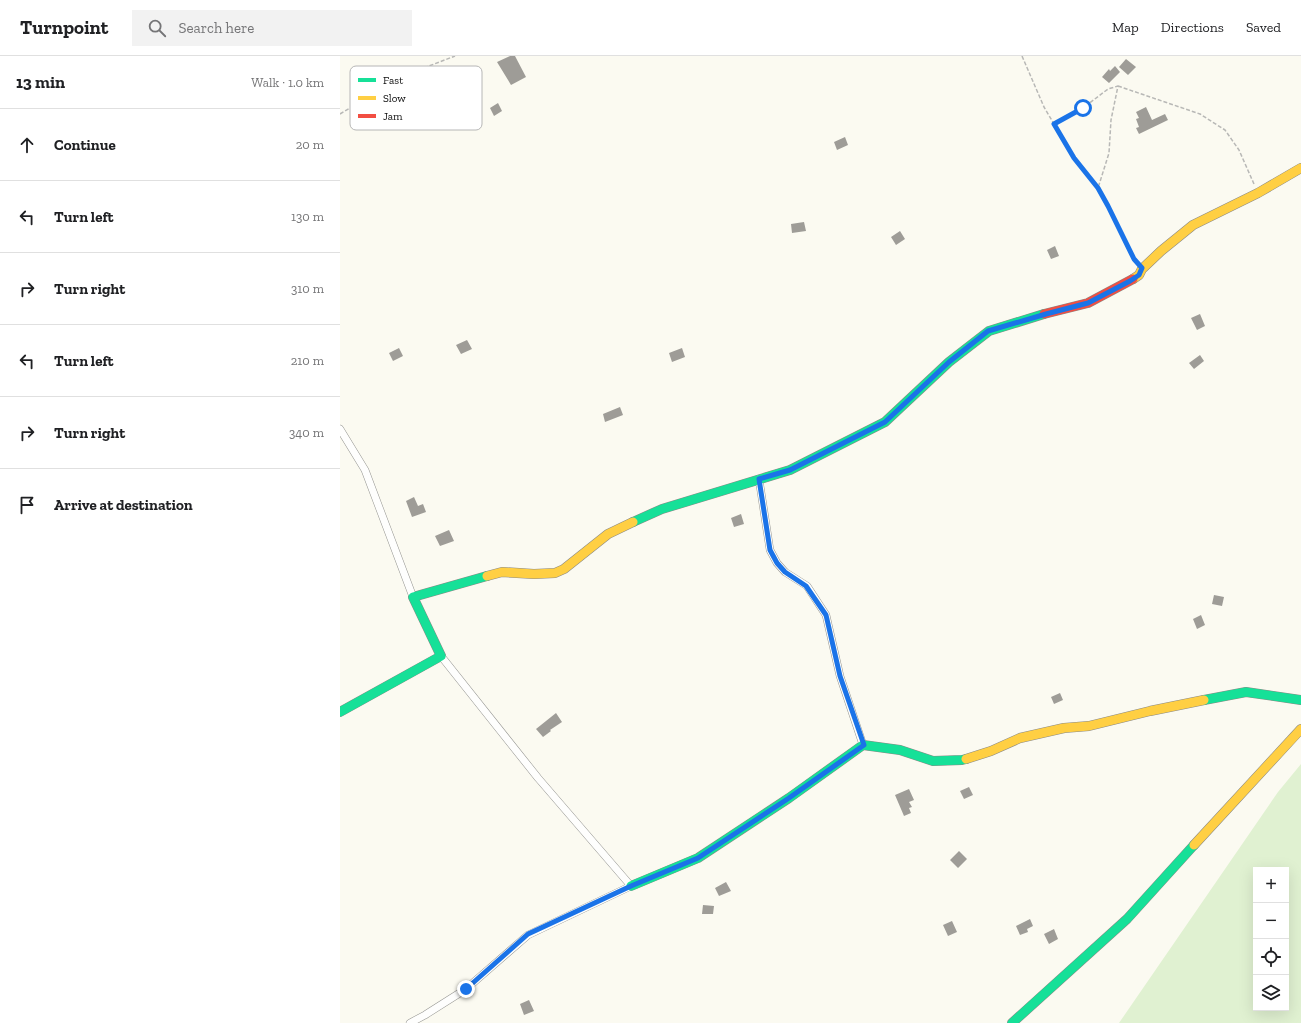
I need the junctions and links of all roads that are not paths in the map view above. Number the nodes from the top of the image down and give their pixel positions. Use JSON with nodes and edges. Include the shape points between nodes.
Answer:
{"nodes":[{"id":1,"x":1301,"y":168,"type":"edge"},
{"id":2,"x":340,"y":429,"type":"edge"},
{"id":3,"x":759,"y":479,"type":"junction"},
{"id":4,"x":413,"y":597,"type":"junction"},
{"id":5,"x":441,"y":656,"type":"junction"},
{"id":6,"x":1301,"y":700,"type":"edge"},
{"id":7,"x":340,"y":712,"type":"edge"},
{"id":8,"x":1301,"y":728,"type":"edge"},
{"id":9,"x":864,"y":745,"type":"junction"},
{"id":10,"x":631,"y":886,"type":"junction"},
{"id":11,"x":410,"y":1023,"type":"edge"},
{"id":12,"x":1012,"y":1023,"type":"edge"}],
"edges":[{"from":1,"to":3,"type":"street","via":[[1258,193],[1193,225],[1142,268],[1139,275],[1088,303],[988,331],[949,362],[885,422],[790,470]]},
{"from":2,"to":4,"type":"street","via":[[365,470]]},
{"from":3,"to":4,"type":"street","via":[[662,509],[608,534],[564,569],[555,573],[502,572]]},
{"from":3,"to":9,"type":"street","via":[[770,550],[785,572],[806,586],[826,615],[840,676]]},
{"from":4,"to":5,"type":"street"},
{"from":5,"to":7,"type":"street"},
{"from":5,"to":10,"type":"street","via":[[538,778]]},
{"from":6,"to":9,"type":"street","via":[[1246,692],[1089,726],[1064,728],[1020,738],[991,752],[962,760],[933,761],[900,750]]},
{"from":8,"to":12,"type":"street","via":[[1127,919]]},
{"from":9,"to":10,"type":"street","via":[[698,858]]},
{"from":10,"to":11,"type":"street","via":[[528,934],[466,989]]}]}
